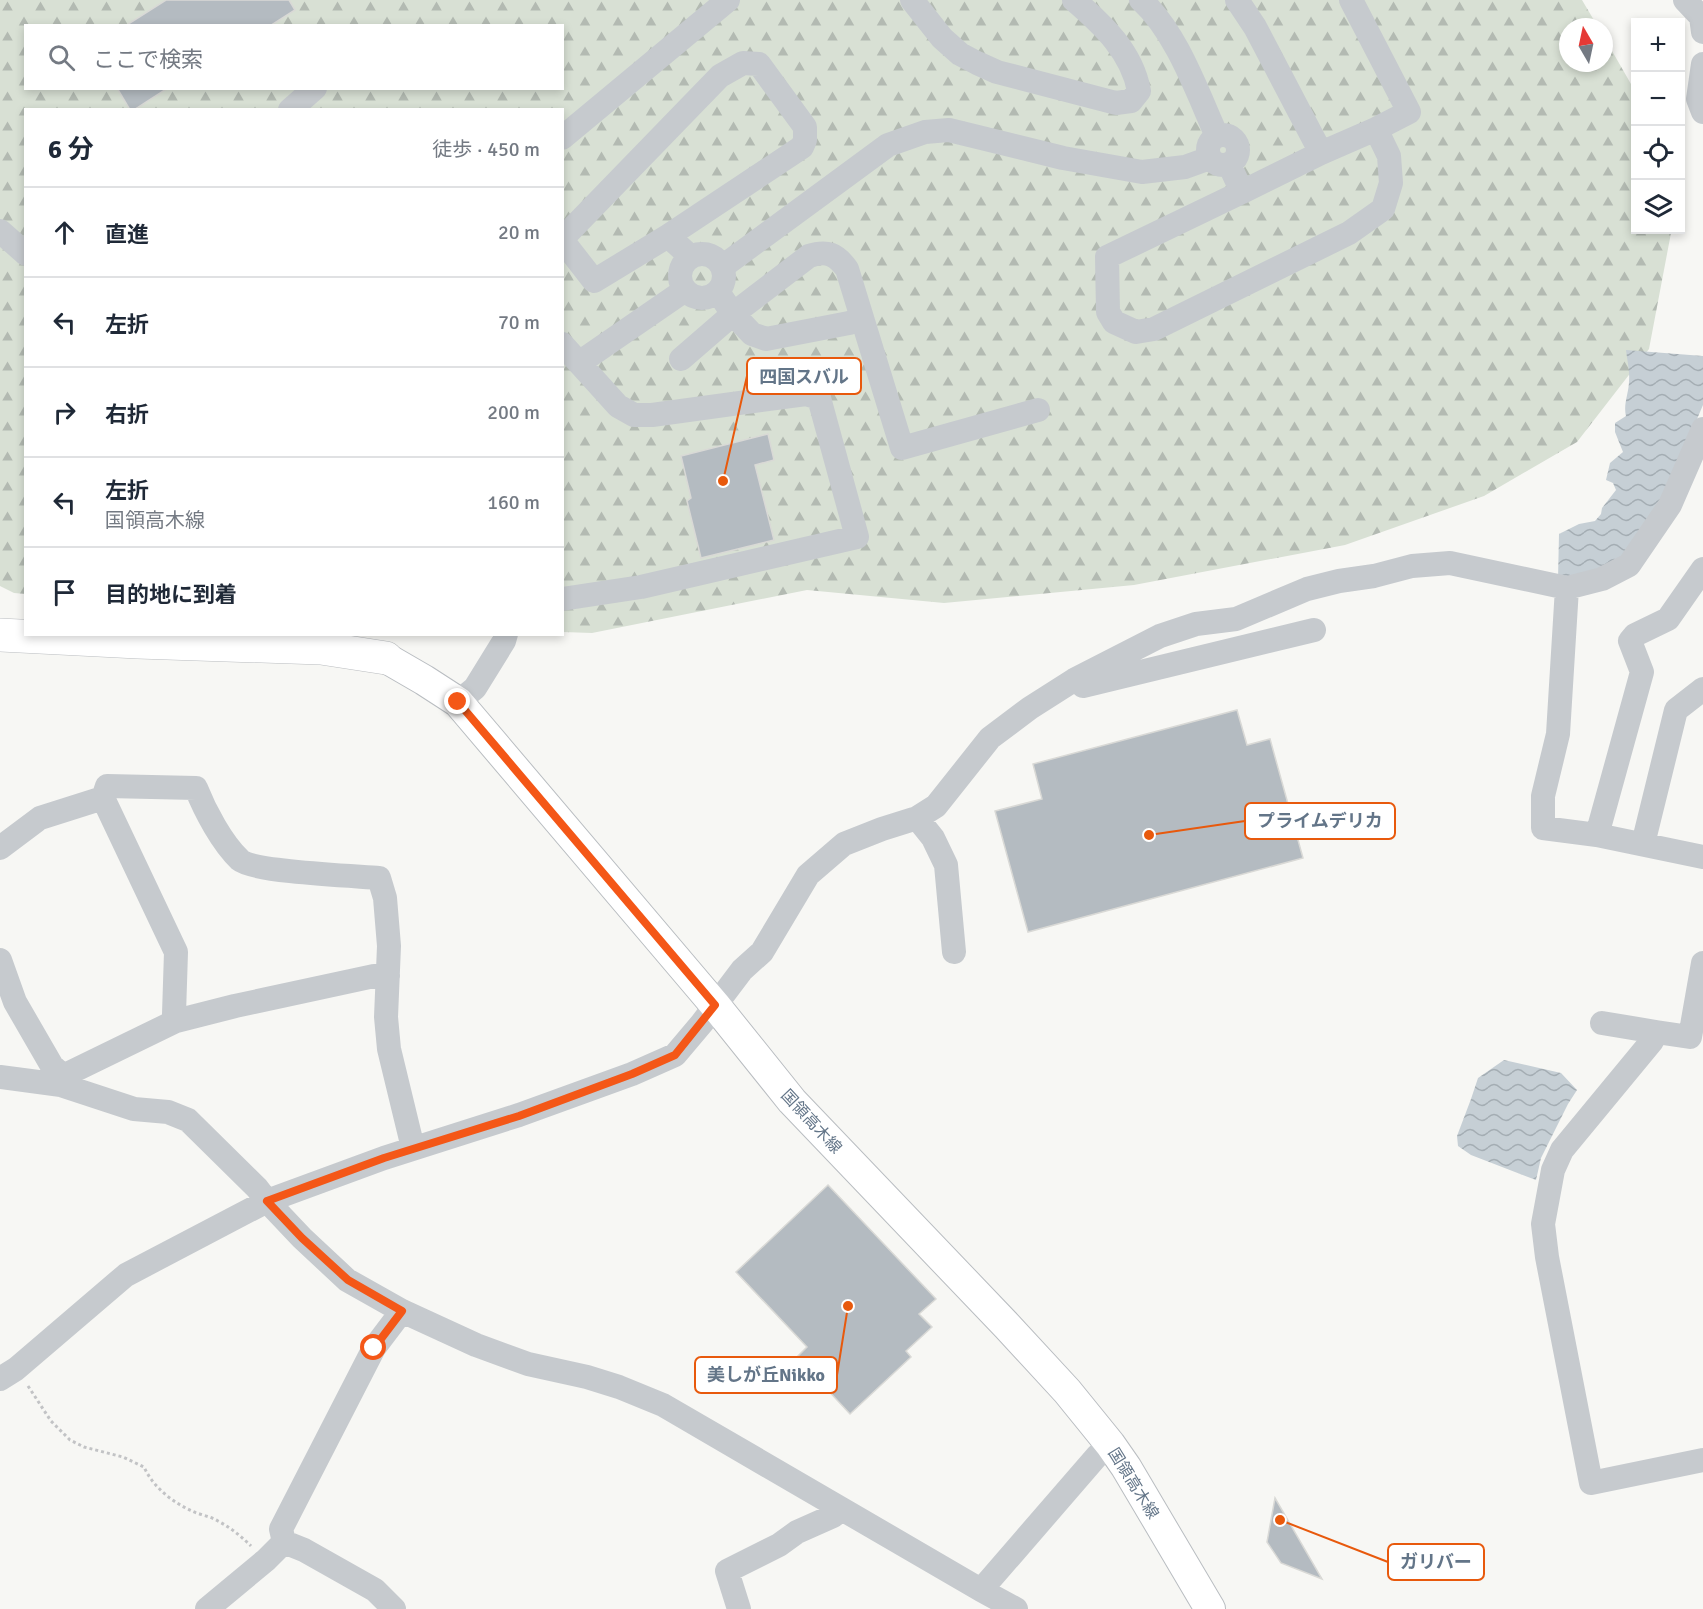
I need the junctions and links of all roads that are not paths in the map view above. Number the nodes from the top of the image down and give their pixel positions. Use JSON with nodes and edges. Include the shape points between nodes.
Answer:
{"nodes":[{"id":1,"x":728,"y":0,"type":"edge"},
{"id":2,"x":912,"y":0,"type":"edge"},
{"id":3,"x":1074,"y":0,"type":"edge"},
{"id":4,"x":1141,"y":0,"type":"edge"},
{"id":5,"x":1237,"y":0,"type":"edge"},
{"id":6,"x":1351,"y":0,"type":"edge"},
{"id":7,"x":1703,"y":64,"type":"edge"},
{"id":8,"x":313,"y":90,"type":"edge"},
{"id":9,"x":292,"y":108,"type":"edge"},
{"id":10,"x":1703,"y":112,"type":"edge"},
{"id":11,"x":1376,"y":129,"type":"junction"},
{"id":12,"x":564,"y":136,"type":"edge"},
{"id":13,"x":1219,"y":153,"type":"junction"},
{"id":14,"x":1321,"y":153,"type":"junction"},
{"id":15,"x":1242,"y":192,"type":"junction"},
{"id":16,"x":0,"y":231,"type":"edge"},
{"id":17,"x":668,"y":236,"type":"junction"},
{"id":18,"x":564,"y":237,"type":"edge"},
{"id":19,"x":564,"y":242,"type":"edge"},
{"id":20,"x":24,"y":252,"type":"edge"},
{"id":21,"x":691,"y":256,"type":"junction"},
{"id":22,"x":722,"y":267,"type":"junction"},
{"id":23,"x":685,"y":290,"type":"junction"},
{"id":24,"x":718,"y":292,"type":"junction"},
{"id":25,"x":733,"y":314,"type":"junction"},
{"id":26,"x":862,"y":319,"type":"junction"},
{"id":27,"x":564,"y":346,"type":"edge"},
{"id":28,"x":681,"y":359,"type":"dead end"},
{"id":29,"x":579,"y":363,"type":"junction"},
{"id":30,"x":1038,"y":410,"type":"dead end"},
{"id":31,"x":1703,"y":429,"type":"edge"},
{"id":32,"x":1703,"y":568,"type":"edge"},
{"id":33,"x":1568,"y":588,"type":"junction"},
{"id":34,"x":564,"y":599,"type":"edge"},
{"id":35,"x":1314,"y":630,"type":"dead end"},
{"id":36,"x":0,"y":634,"type":"edge"},
{"id":37,"x":24,"y":635,"type":"edge"},
{"id":38,"x":34,"y":636,"type":"edge"},
{"id":39,"x":505,"y":636,"type":"edge"},
{"id":40,"x":386,"y":658,"type":"joint"},
{"id":41,"x":1703,"y":689,"type":"edge"},
{"id":42,"x":1055,"y":693,"type":"junction"},
{"id":43,"x":458,"y":702,"type":"junction"},
{"id":44,"x":103,"y":798,"type":"junction"},
{"id":45,"x":917,"y":818,"type":"junction"},
{"id":46,"x":1597,"y":835,"type":"junction"},
{"id":47,"x":1643,"y":844,"type":"junction"},
{"id":48,"x":0,"y":848,"type":"edge"},
{"id":49,"x":1703,"y":857,"type":"edge"},
{"id":50,"x":954,"y":952,"type":"dead end"},
{"id":51,"x":0,"y":960,"type":"edge"},
{"id":52,"x":1703,"y":963,"type":"edge"},
{"id":53,"x":388,"y":976,"type":"junction"},
{"id":54,"x":715,"y":1005,"type":"junction"},
{"id":55,"x":176,"y":1021,"type":"junction"},
{"id":56,"x":1602,"y":1023,"type":"dead end"},
{"id":57,"x":1656,"y":1032,"type":"junction"},
{"id":58,"x":1696,"y":1042,"type":"edge"},
{"id":59,"x":0,"y":1077,"type":"edge"},
{"id":60,"x":62,"y":1081,"type":"junction"},
{"id":61,"x":413,"y":1148,"type":"junction"},
{"id":62,"x":267,"y":1201,"type":"junction"},
{"id":63,"x":402,"y":1311,"type":"junction"},
{"id":64,"x":8,"y":1374,"type":"edge"},
{"id":65,"x":1110,"y":1444,"type":"junction"},
{"id":66,"x":1703,"y":1460,"type":"edge"},
{"id":67,"x":840,"y":1508,"type":"junction"},
{"id":68,"x":284,"y":1542,"type":"junction"},
{"id":69,"x":981,"y":1590,"type":"junction"},
{"id":70,"x":207,"y":1609,"type":"edge"},
{"id":71,"x":394,"y":1609,"type":"edge"},
{"id":72,"x":739,"y":1609,"type":"edge"},
{"id":73,"x":1016,"y":1609,"type":"edge"},
{"id":74,"x":1210,"y":1609,"type":"edge"}],
"edges":[{"from":1,"to":12,"type":"street"},
{"from":2,"to":3,"type":"street","via":[[942,38],[977,63],[997,72],[1116,103],[1131,101],[1139,91],[1125,54],[1099,21]]},
{"from":4,"to":13,"type":"street","via":[[1178,50]]},
{"from":5,"to":14,"type":"street"},
{"from":6,"to":11,"type":"street","via":[[1409,112]]},
{"from":7,"to":10,"type":"street","via":[[1698,99]]},
{"from":8,"to":9,"type":"street"},
{"from":11,"to":14,"type":"street"},
{"from":11,"to":15,"type":"street","via":[[1389,156],[1391,183],[1383,209],[1349,233],[1154,329],[1136,332],[1114,322],[1108,312],[1107,257]]},
{"from":13,"to":15,"type":"street"},
{"from":13,"to":22,"type":"street","via":[[1185,167],[1142,172],[1063,158],[949,130],[925,132],[888,145]]},
{"from":14,"to":15,"type":"street"},
{"from":16,"to":20,"type":"street"},
{"from":17,"to":18,"type":"street","via":[[806,140],[805,127],[759,64],[743,63],[720,76]]},
{"from":17,"to":19,"type":"street","via":[[594,281]]},
{"from":17,"to":21,"type":"street"},
{"from":21,"to":22,"type":"street","via":[[706,254]]},
{"from":21,"to":23,"type":"street","via":[[681,268]]},
{"from":22,"to":24,"type":"street","via":[[724,280]]},
{"from":23,"to":24,"type":"street","via":[[697,298]]},
{"from":23,"to":29,"type":"street"},
{"from":24,"to":25,"type":"street"},
{"from":25,"to":26,"type":"street","via":[[752,334],[766,339]]},
{"from":25,"to":26,"type":"street","via":[[809,256],[822,252],[839,258],[847,269]]},
{"from":25,"to":28,"type":"street"},
{"from":26,"to":30,"type":"street","via":[[902,448]]},
{"from":27,"to":29,"type":"street"},
{"from":29,"to":34,"type":"street","via":[[618,406],[634,415],[806,394],[819,398],[857,537],[641,586]]},
{"from":31,"to":33,"type":"street","via":[[1670,505],[1629,565],[1602,579]]},
{"from":32,"to":46,"type":"street","via":[[1668,619],[1630,641],[1642,672]]},
{"from":33,"to":42,"type":"street","via":[[1450,563],[1339,580],[1306,589],[1236,619],[1196,624],[1160,636]]},
{"from":33,"to":46,"type":"street","via":[[1558,734],[1543,796],[1543,828]]},
{"from":35,"to":42,"type":"street"},
{"from":36,"to":37,"type":"highway"},
{"from":38,"to":40,"type":"highway","via":[[321,648]]},
{"from":39,"to":43,"type":"street","via":[[475,688]]},
{"from":40,"to":43,"type":"main road","name":"国領高木線"},
{"from":41,"to":47,"type":"street","via":[[1676,710]]},
{"from":42,"to":45,"type":"street","via":[[990,738],[936,806]]},
{"from":43,"to":54,"type":"main road","name":"国領高木線"},
{"from":44,"to":48,"type":"street","via":[[40,818]]},
{"from":44,"to":53,"type":"street","via":[[107,786],[196,788],[225,840],[242,861],[261,868],[379,878],[385,898]]},
{"from":44,"to":55,"type":"street","via":[[176,952]]},
{"from":45,"to":50,"type":"street","via":[[933,838],[946,865]]},
{"from":45,"to":54,"type":"street","via":[[844,844],[808,875],[762,952],[742,970]]},
{"from":46,"to":47,"type":"street"},
{"from":47,"to":49,"type":"street"},
{"from":51,"to":60,"type":"street","via":[[15,1002]]},
{"from":52,"to":58,"type":"street"},
{"from":53,"to":55,"type":"street","via":[[316,988]]},
{"from":53,"to":61,"type":"street","via":[[389,1049]]},
{"from":54,"to":61,"type":"street","via":[[675,1055],[519,1116]]},
{"from":54,"to":65,"type":"main road","name":"国領高木線","via":[[792,1101],[1007,1326]]},
{"from":55,"to":60,"type":"street"},
{"from":56,"to":57,"type":"street"},
{"from":57,"to":58,"type":"street"},
{"from":57,"to":66,"type":"street","via":[[1562,1150],[1553,1170],[1543,1224],[1591,1483]]},
{"from":59,"to":60,"type":"street"},
{"from":60,"to":62,"type":"street","via":[[134,1109],[168,1112],[188,1120]]},
{"from":61,"to":62,"type":"street"},
{"from":62,"to":63,"type":"street","via":[[348,1280]]},
{"from":62,"to":64,"type":"street","via":[[126,1275]]},
{"from":63,"to":67,"type":"street","via":[[476,1346],[619,1387],[663,1405]]},
{"from":63,"to":68,"type":"street","via":[[374,1348],[281,1529]]},
{"from":65,"to":69,"type":"street"},
{"from":65,"to":74,"type":"main road","name":"国領高木線"},
{"from":67,"to":69,"type":"street"},
{"from":67,"to":72,"type":"street","via":[[833,1516],[727,1571]]},
{"from":68,"to":70,"type":"street"},
{"from":68,"to":71,"type":"street","via":[[375,1590]]},
{"from":69,"to":73,"type":"street"}]}
